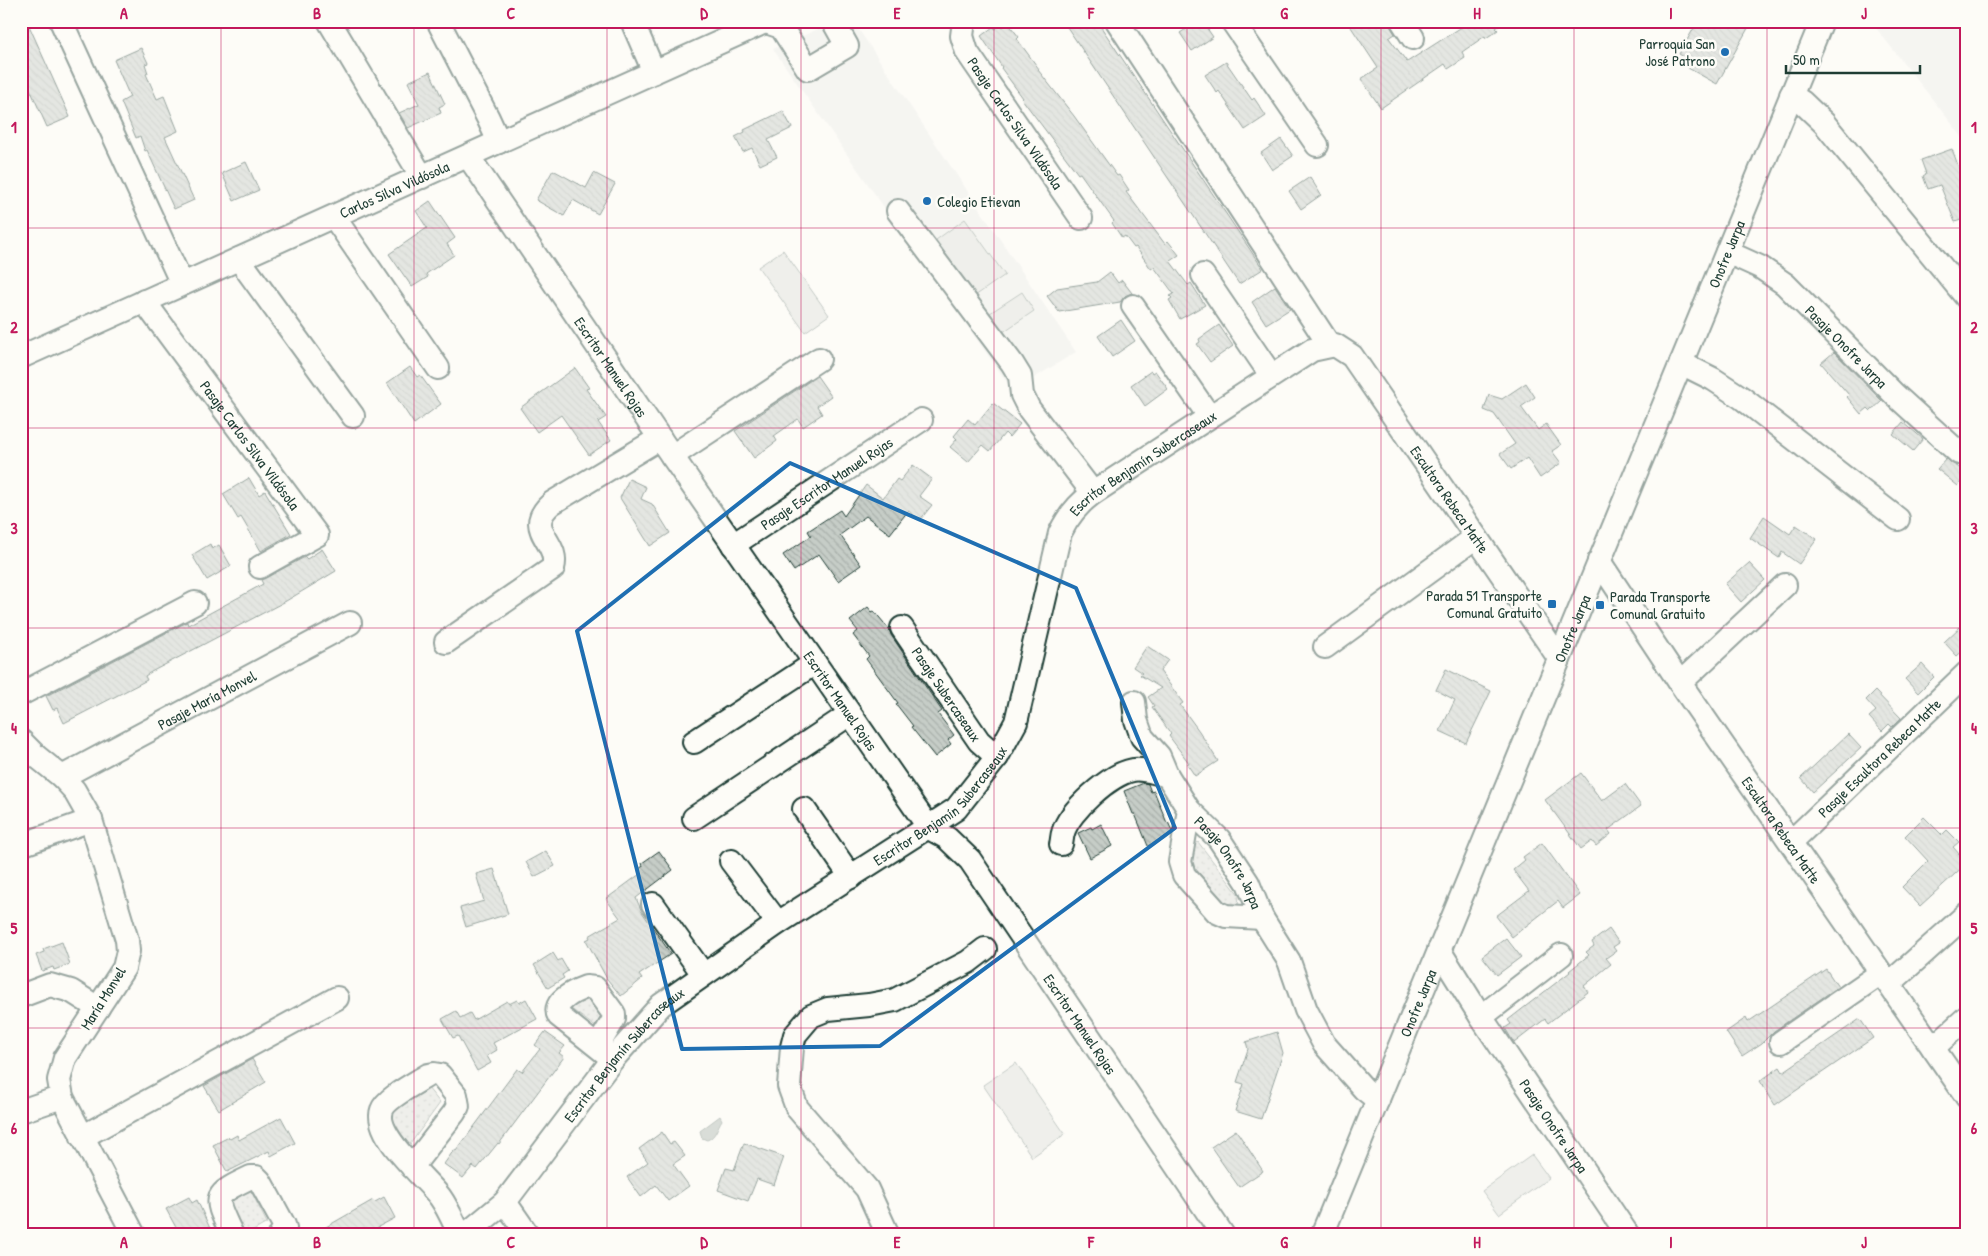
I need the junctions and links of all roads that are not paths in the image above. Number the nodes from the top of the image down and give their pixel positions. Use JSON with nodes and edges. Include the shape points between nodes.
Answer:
{"nodes":[{"id":1,"x":61,"y":21,"type":"edge"},
{"id":2,"x":330,"y":21,"type":"edge"},
{"id":3,"x":438,"y":21,"type":"edge"},
{"id":4,"x":632,"y":21,"type":"edge"},
{"id":5,"x":833,"y":21,"type":"edge"},
{"id":6,"x":964,"y":21,"type":"edge"},
{"id":7,"x":1117,"y":21,"type":"edge"},
{"id":8,"x":1232,"y":21,"type":"edge"},
{"id":9,"x":1822,"y":21,"type":"edge"},
{"id":10,"x":765,"y":22,"type":"edge"},
{"id":11,"x":654,"y":72,"type":"junction"},
{"id":12,"x":1791,"y":95,"type":"junction"},
{"id":13,"x":499,"y":142,"type":"junction"},
{"id":14,"x":1317,"y":145,"type":"dead end"},
{"id":15,"x":468,"y":156,"type":"junction"},
{"id":16,"x":422,"y":176,"type":"junction"},
{"id":17,"x":898,"y":211,"type":"dead end"},
{"id":18,"x":334,"y":216,"type":"junction"},
{"id":19,"x":1081,"y":218,"type":"dead end"},
{"id":20,"x":1727,"y":252,"type":"junction"},
{"id":21,"x":239,"y":259,"type":"junction"},
{"id":22,"x":1203,"y":275,"type":"dead end"},
{"id":23,"x":182,"y":284,"type":"junction"},
{"id":24,"x":1967,"y":298,"type":"edge"},
{"id":25,"x":144,"y":302,"type":"junction"},
{"id":26,"x":1133,"y":306,"type":"dead end"},
{"id":27,"x":1332,"y":346,"type":"junction"},
{"id":28,"x":21,"y":357,"type":"edge"},
{"id":29,"x":819,"y":359,"type":"dead end"},
{"id":30,"x":1681,"y":363,"type":"junction"},
{"id":31,"x":438,"y":368,"type":"dead end"},
{"id":32,"x":1271,"y":375,"type":"junction"},
{"id":33,"x":353,"y":416,"type":"dead end"},
{"id":34,"x":1210,"y":416,"type":"junction"},
{"id":35,"x":921,"y":420,"type":"dead end"},
{"id":36,"x":666,"y":447,"type":"junction"},
{"id":37,"x":1959,"y":453,"type":"dead end"},
{"id":38,"x":1093,"y":493,"type":"junction"},
{"id":39,"x":1898,"y":519,"type":"dead end"},
{"id":40,"x":1476,"y":537,"type":"junction"},
{"id":41,"x":733,"y":544,"type":"junction"},
{"id":42,"x":1599,"y":561,"type":"junction"},
{"id":43,"x":260,"y":566,"type":"dead end"},
{"id":44,"x":1785,"y":585,"type":"dead end"},
{"id":45,"x":195,"y":603,"type":"dead end"},
{"id":46,"x":350,"y":623,"type":"dead end"},
{"id":47,"x":902,"y":628,"type":"dead end"},
{"id":48,"x":446,"y":642,"type":"dead end"},
{"id":49,"x":1325,"y":647,"type":"dead end"},
{"id":50,"x":1560,"y":658,"type":"junction"},
{"id":51,"x":815,"y":663,"type":"junction"},
{"id":52,"x":1967,"y":672,"type":"edge"},
{"id":53,"x":1680,"y":683,"type":"junction"},
{"id":54,"x":21,"y":694,"type":"edge"},
{"id":55,"x":1134,"y":702,"type":"dead end"},
{"id":56,"x":850,"y":714,"type":"junction"},
{"id":57,"x":1142,"y":737,"type":"junction"},
{"id":58,"x":21,"y":741,"type":"edge"},
{"id":59,"x":694,"y":742,"type":"dead end"},
{"id":60,"x":997,"y":757,"type":"junction"},
{"id":61,"x":1134,"y":770,"type":"junction"},
{"id":62,"x":1167,"y":775,"type":"junction"},
{"id":63,"x":62,"y":777,"type":"junction"},
{"id":64,"x":804,"y":809,"type":"dead end"},
{"id":65,"x":1189,"y":810,"type":"junction"},
{"id":66,"x":694,"y":818,"type":"dead end"},
{"id":67,"x":91,"y":820,"type":"junction"},
{"id":68,"x":929,"y":828,"type":"junction"},
{"id":69,"x":1791,"y":842,"type":"junction"},
{"id":70,"x":1061,"y":844,"type":"dead end"},
{"id":71,"x":21,"y":845,"type":"edge"},
{"id":72,"x":731,"y":860,"type":"dead end"},
{"id":73,"x":851,"y":877,"type":"junction"},
{"id":74,"x":653,"y":904,"type":"dead end"},
{"id":75,"x":1967,"y":914,"type":"edge"},
{"id":76,"x":1262,"y":918,"type":"junction"},
{"id":77,"x":778,"y":923,"type":"junction"},
{"id":78,"x":985,"y":949,"type":"dead end"},
{"id":79,"x":1439,"y":950,"type":"junction"},
{"id":80,"x":1562,"y":955,"type":"dead end"},
{"id":81,"x":703,"y":974,"type":"junction"},
{"id":82,"x":1885,"y":978,"type":"junction"},
{"id":83,"x":21,"y":996,"type":"edge"},
{"id":84,"x":337,"y":998,"type":"dead end"},
{"id":85,"x":98,"y":1008,"type":"junction"},
{"id":86,"x":1481,"y":1016,"type":"junction"},
{"id":87,"x":1967,"y":1017,"type":"edge"},
{"id":88,"x":1781,"y":1042,"type":"dead end"},
{"id":89,"x":1933,"y":1048,"type":"junction"},
{"id":90,"x":1964,"y":1088,"type":"edge"},
{"id":91,"x":62,"y":1097,"type":"junction"},
{"id":92,"x":1378,"y":1100,"type":"junction"},
{"id":93,"x":21,"y":1111,"type":"edge"},
{"id":94,"x":82,"y":1137,"type":"junction"},
{"id":95,"x":412,"y":1166,"type":"dead end"},
{"id":96,"x":505,"y":1202,"type":"junction"},
{"id":97,"x":134,"y":1235,"type":"edge"},
{"id":98,"x":232,"y":1235,"type":"edge"},
{"id":99,"x":280,"y":1235,"type":"edge"},
{"id":100,"x":460,"y":1235,"type":"edge"},
{"id":101,"x":465,"y":1235,"type":"edge"},
{"id":102,"x":528,"y":1235,"type":"edge"},
{"id":103,"x":888,"y":1235,"type":"edge"},
{"id":104,"x":1223,"y":1235,"type":"edge"},
{"id":105,"x":1322,"y":1235,"type":"edge"},
{"id":106,"x":1628,"y":1235,"type":"edge"}],
"edges":[{"from":1,"to":23,"type":"street"},
{"from":2,"to":16,"type":"street"},
{"from":3,"to":13,"type":"street"},
{"from":4,"to":11,"type":"street"},
{"from":5,"to":10,"type":"street","via":[[847,46],[808,69],[782,26]]},
{"from":6,"to":19,"type":"street","name":"Pasaje Carlos Silva Vildósola","via":[[962,36],[967,52]]},
{"from":7,"to":27,"type":"street","name":"Escultora Rebeca Matte"},
{"from":8,"to":14,"type":"street"},
{"from":9,"to":12,"type":"street","name":"Onofre Jarpa"},
{"from":10,"to":11,"type":"street","name":"Carlos Silva Vildósola"},
{"from":11,"to":13,"type":"street","name":"Carlos Silva Vildósola"},
{"from":12,"to":20,"type":"street","name":"Onofre Jarpa"},
{"from":12,"to":24,"type":"street","via":[[1824,123]]},
{"from":13,"to":15,"type":"street","name":"Carlos Silva Vildósola"},
{"from":15,"to":16,"type":"street","name":"Carlos Silva Vildósola"},
{"from":15,"to":36,"type":"street","name":"Escritor Manuel Rojas"},
{"from":16,"to":18,"type":"street","name":"Carlos Silva Vildósola"},
{"from":17,"to":38,"type":"street","via":[[1012,363],[1020,376],[1022,395],[1029,410]]},
{"from":18,"to":21,"type":"street","name":"Carlos Silva Vildósola"},
{"from":18,"to":31,"type":"street"},
{"from":20,"to":30,"type":"street","name":"Onofre Jarpa"},
{"from":20,"to":37,"type":"street","name":"Pasaje Onofre Jarpa","via":[[1760,267],[1785,284],[1895,395]]},
{"from":21,"to":23,"type":"street","name":"Carlos Silva Vildósola"},
{"from":21,"to":33,"type":"street"},
{"from":22,"to":32,"type":"street"},
{"from":23,"to":25,"type":"street","name":"Carlos Silva Vildósola"},
{"from":25,"to":28,"type":"street","name":"Carlos Silva Vildósola"},
{"from":25,"to":43,"type":"street","name":"Pasaje Carlos Silva Vildósola","via":[[317,535]]},
{"from":26,"to":34,"type":"street"},
{"from":27,"to":32,"type":"street","name":"Escritor Benjamín Subercaseaux","via":[[1312,350]]},
{"from":27,"to":40,"type":"street","name":"Escultora Rebeca Matte","via":[[1352,356]]},
{"from":29,"to":36,"type":"street"},
{"from":30,"to":39,"type":"street","via":[[1714,378],[1742,398]]},
{"from":30,"to":42,"type":"street","name":"Onofre Jarpa"},
{"from":32,"to":34,"type":"street","name":"Escritor Benjamín Subercaseaux"},
{"from":34,"to":38,"type":"street","name":"Escritor Benjamín Subercaseaux"},
{"from":35,"to":41,"type":"street","name":"Pasaje Escritor Manuel Rojas"},
{"from":36,"to":41,"type":"street","name":"Escritor Manuel Rojas"},
{"from":36,"to":48,"type":"street","via":[[552,503],[544,510],[540,532],[554,553],[553,568]]},
{"from":38,"to":60,"type":"street","name":"Escritor Benjamín Subercaseaux","via":[[1070,515],[1060,533],[1016,722]]},
{"from":40,"to":49,"type":"street"},
{"from":40,"to":50,"type":"street","name":"Escultora Rebeca Matte"},
{"from":41,"to":51,"type":"street","name":"Escritor Manuel Rojas"},
{"from":42,"to":50,"type":"street","name":"Onofre Jarpa"},
{"from":42,"to":53,"type":"street","name":"Escultora Rebeca Matte"},
{"from":44,"to":53,"type":"street"},
{"from":45,"to":54,"type":"street"},
{"from":46,"to":63,"type":"street","name":"Pasaje María Monvel"},
{"from":47,"to":60,"type":"street","name":"Pasaje Subercaseaux","via":[[979,741]]},
{"from":50,"to":79,"type":"street","name":"Onofre Jarpa"},
{"from":51,"to":56,"type":"street","name":"Escritor Manuel Rojas"},
{"from":51,"to":59,"type":"street"},
{"from":52,"to":69,"type":"street","name":"Pasaje Escultora Rebeca Matte"},
{"from":53,"to":69,"type":"street","name":"Escultora Rebeca Matte"},
{"from":55,"to":57,"type":"street","name":"Pasaje Onofre Jarpa"},
{"from":56,"to":66,"type":"street"},
{"from":56,"to":68,"type":"street","name":"Escritor Manuel Rojas"},
{"from":57,"to":61,"type":"street","name":"Pasaje Onofre Jarpa"},
{"from":57,"to":62,"type":"street","name":"Pasaje Onofre Jarpa","via":[[1159,756]]},
{"from":58,"to":63,"type":"street","name":"María Monvel"},
{"from":60,"to":68,"type":"street","name":"Escritor Benjamín Subercaseaux","via":[[956,809]]},
{"from":61,"to":62,"type":"street"},
{"from":61,"to":70,"type":"street","via":[[1112,780],[1084,803],[1069,821]]},
{"from":62,"to":65,"type":"street","name":"Pasaje Onofre Jarpa"},
{"from":63,"to":67,"type":"street","name":"María Monvel","via":[[74,790]]},
{"from":64,"to":73,"type":"street"},
{"from":65,"to":76,"type":"street","name":"Pasaje Onofre Jarpa","via":[[1219,839],[1248,883]]},
{"from":65,"to":76,"type":"street","name":"Pasaje Onofre Jarpa","via":[[1180,862],[1184,875],[1217,912],[1226,916]]},
{"from":67,"to":71,"type":"street"},
{"from":67,"to":85,"type":"street","name":"María Monvel","via":[[128,951],[120,976]]},
{"from":68,"to":73,"type":"street","name":"Escritor Benjamín Subercaseaux"},
{"from":68,"to":104,"type":"street","name":"Escritor Manuel Rojas","via":[[947,838],[970,860]]},
{"from":69,"to":82,"type":"street","name":"Escultora Rebeca Matte"},
{"from":72,"to":77,"type":"street"},
{"from":73,"to":77,"type":"street","name":"Escritor Benjamín Subercaseaux"},
{"from":74,"to":81,"type":"street"},
{"from":75,"to":82,"type":"street"},
{"from":76,"to":92,"type":"street","name":"Pasaje Onofre Jarpa","via":[[1289,961],[1306,1010],[1324,1044]]},
{"from":77,"to":81,"type":"street","name":"Escritor Benjamín Subercaseaux"},
{"from":78,"to":103,"type":"street","via":[[968,962],[895,1000],[828,1009],[811,1016],[796,1035],[789,1086],[797,1108],[866,1189]]},
{"from":79,"to":86,"type":"street","name":"Pasaje Onofre Jarpa"},
{"from":79,"to":92,"type":"street","name":"Onofre Jarpa"},
{"from":80,"to":86,"type":"street"},
{"from":81,"to":96,"type":"street","name":"Escritor Benjamín Subercaseaux","via":[[606,1052]]},
{"from":82,"to":88,"type":"street"},
{"from":82,"to":89,"type":"street","name":"Escultora Rebeca Matte"},
{"from":83,"to":85,"type":"street","via":[[50,985],[71,991]]},
{"from":84,"to":94,"type":"street"},
{"from":85,"to":91,"type":"street","name":"María Monvel","via":[[65,1058],[59,1080]]},
{"from":86,"to":106,"type":"street","name":"Pasaje Onofre Jarpa"},
{"from":87,"to":89,"type":"street"},
{"from":89,"to":90,"type":"street","name":"Escultora Rebeca Matte"},
{"from":91,"to":93,"type":"street"},
{"from":91,"to":94,"type":"street","name":"María Monvel"},
{"from":92,"to":105,"type":"street","name":"Onofre Jarpa"},
{"from":94,"to":97,"type":"street","name":"María Monvel"},
{"from":95,"to":100,"type":"street","via":[[441,1198]]},
{"from":96,"to":101,"type":"street","name":"Escritor Benjamín Subercaseaux"},
{"from":96,"to":102,"type":"street"},
{"from":98,"to":99,"type":"street","via":[[218,1199],[226,1189],[256,1177],[284,1225]]}]}
